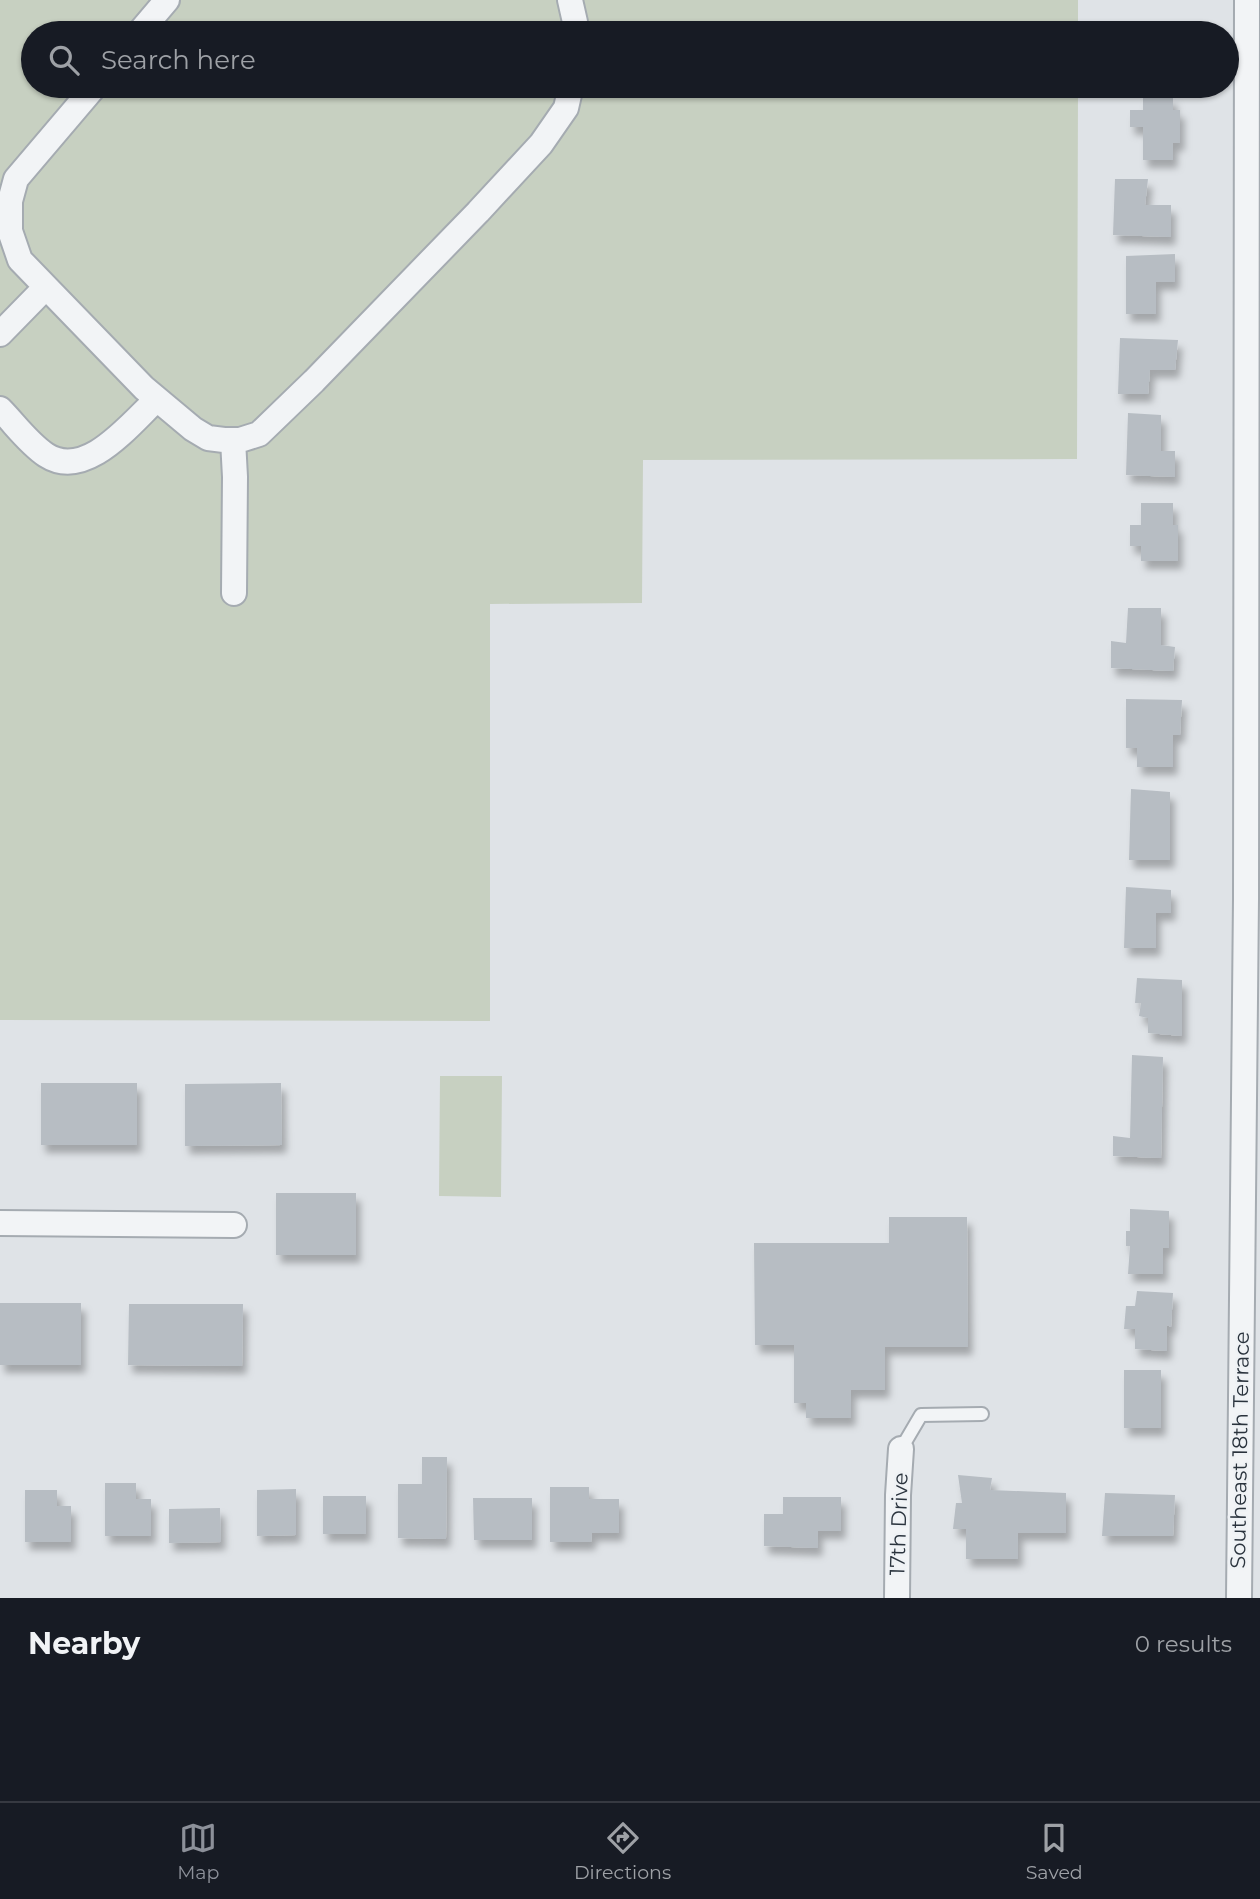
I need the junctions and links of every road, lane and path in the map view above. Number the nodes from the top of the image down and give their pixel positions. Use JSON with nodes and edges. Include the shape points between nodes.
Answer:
{"nodes":[{"id":1,"x":167,"y":0,"type":"edge"},
{"id":2,"x":570,"y":0,"type":"edge"},
{"id":3,"x":1247,"y":0,"type":"edge"},
{"id":4,"x":149,"y":21,"type":"edge"},
{"id":5,"x":575,"y":21,"type":"edge"},
{"id":6,"x":85,"y":98,"type":"edge"},
{"id":7,"x":568,"y":98,"type":"edge"},
{"id":8,"x":5,"y":209,"type":"edge"},
{"id":9,"x":46,"y":288,"type":"junction"},
{"id":10,"x":0,"y":334,"type":"edge"},
{"id":11,"x":157,"y":399,"type":"junction"},
{"id":12,"x":0,"y":409,"type":"edge"},
{"id":13,"x":233,"y":440,"type":"junction"},
{"id":14,"x":234,"y":593,"type":"dead end"},
{"id":15,"x":1253,"y":899,"type":"edge"},
{"id":16,"x":0,"y":1223,"type":"edge"},
{"id":17,"x":234,"y":1225,"type":"dead end"},
{"id":18,"x":982,"y":1414,"type":"dead end"},
{"id":19,"x":901,"y":1450,"type":"joint"},
{"id":20,"x":897,"y":1598,"type":"edge"},
{"id":21,"x":1239,"y":1598,"type":"edge"}],
"edges":[{"from":1,"to":4,"type":"street"},
{"from":2,"to":5,"type":"street"},
{"from":3,"to":15,"type":"street","name":"Southeast 18th Terrace"},
{"from":6,"to":8,"type":"street","via":[[16,179]]},
{"from":7,"to":13,"type":"street","via":[[541,144],[314,381],[259,434]]},
{"from":8,"to":9,"type":"street","via":[[20,260]]},
{"from":9,"to":10,"type":"street"},
{"from":9,"to":11,"type":"street"},
{"from":11,"to":12,"type":"street","via":[[105,448],[77,461],[49,457]]},
{"from":11,"to":13,"type":"street","via":[[208,438]]},
{"from":13,"to":14,"type":"street"},
{"from":15,"to":21,"type":"street","name":"Southeast 18th Terrace"},
{"from":16,"to":17,"type":"street"},
{"from":18,"to":19,"type":"lane","via":[[921,1415]]},
{"from":19,"to":20,"type":"street","name":"17th Drive"}]}
